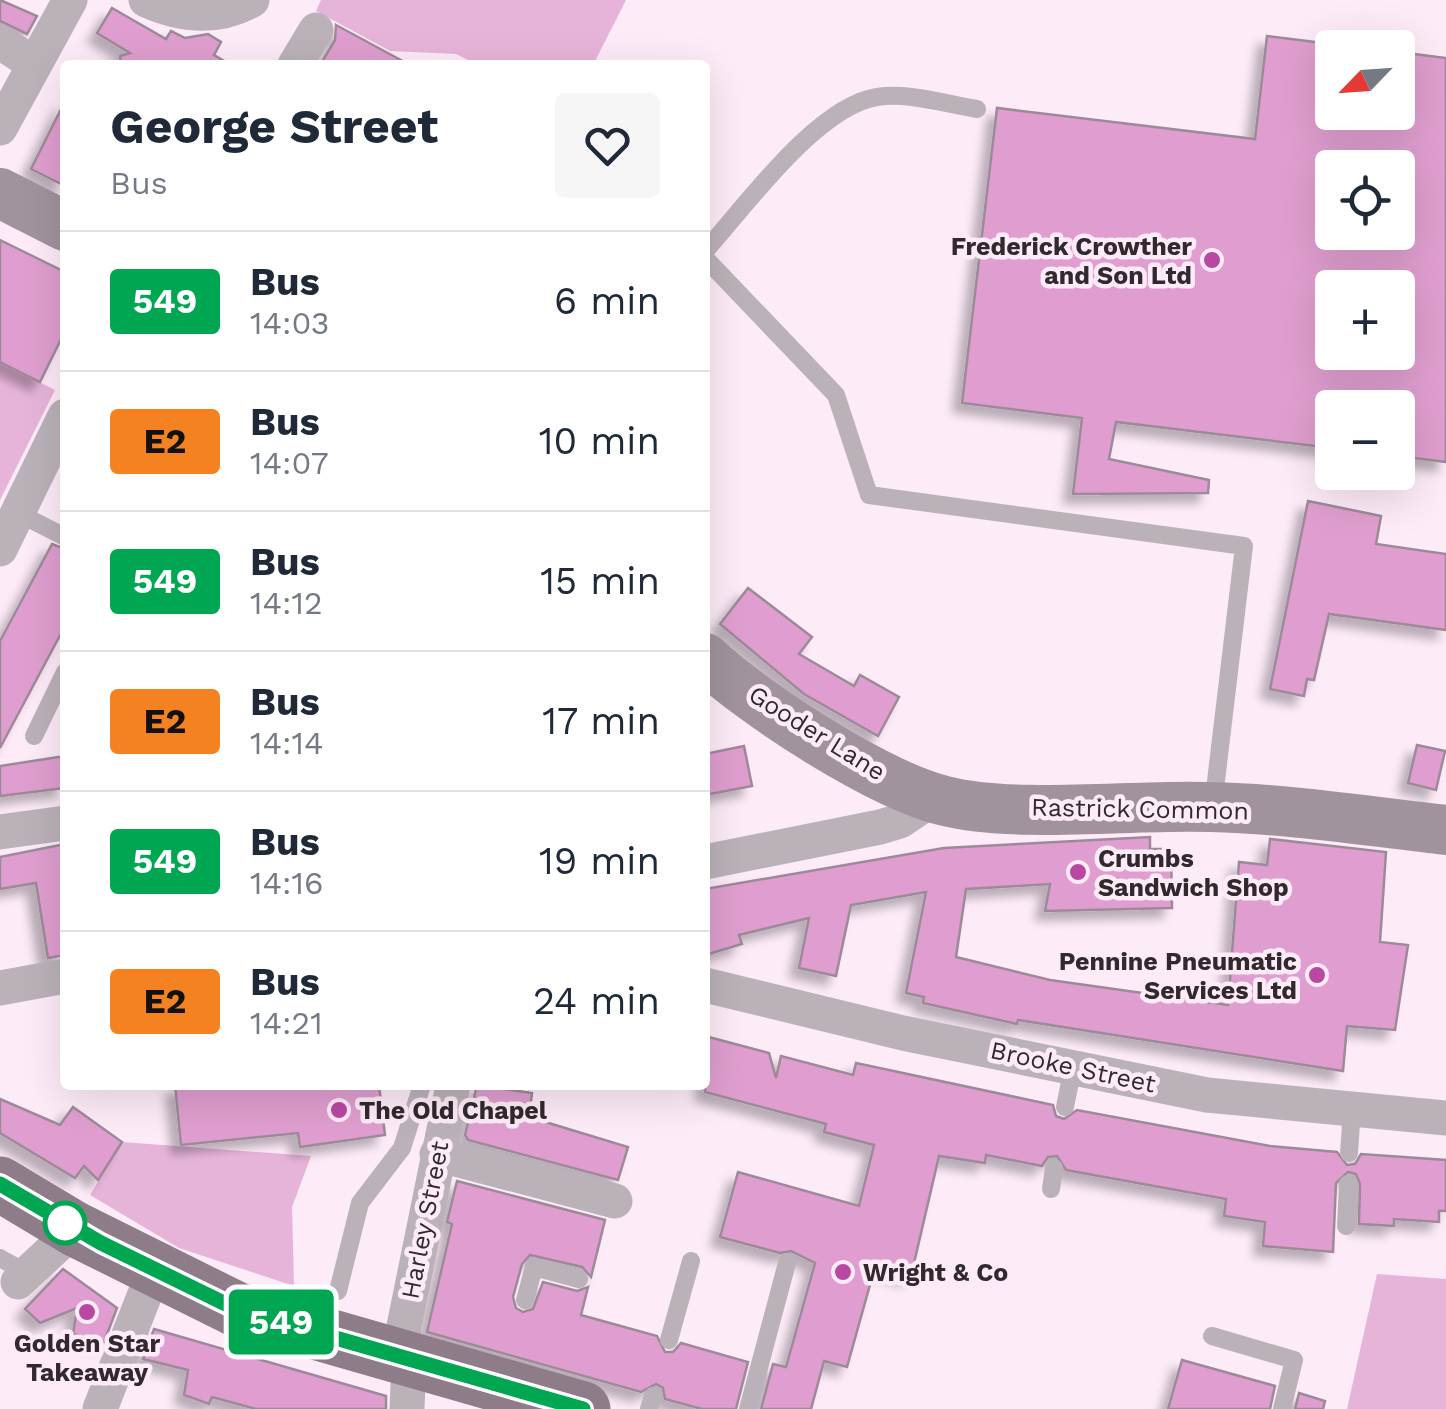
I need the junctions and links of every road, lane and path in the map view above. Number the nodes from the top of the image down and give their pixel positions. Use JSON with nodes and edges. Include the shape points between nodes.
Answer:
{"nodes":[{"id":1,"x":70,"y":0,"type":"edge"},
{"id":2,"x":146,"y":0,"type":"edge"},
{"id":3,"x":252,"y":0,"type":"edge"},
{"id":4,"x":316,"y":30,"type":"dead end"},
{"id":5,"x":0,"y":42,"type":"edge"},
{"id":6,"x":298,"y":60,"type":"edge"},
{"id":7,"x":34,"y":64,"type":"junction"},
{"id":8,"x":977,"y":109,"type":"dead end"},
{"id":9,"x":0,"y":128,"type":"edge"},
{"id":10,"x":0,"y":193,"type":"edge"},
{"id":11,"x":60,"y":223,"type":"edge"},
{"id":12,"x":710,"y":249,"type":"edge"},
{"id":13,"x":710,"y":260,"type":"edge"},
{"id":14,"x":60,"y":426,"type":"edge"},
{"id":15,"x":6,"y":531,"type":"edge"},
{"id":16,"x":60,"y":536,"type":"edge"},
{"id":17,"x":710,"y":662,"type":"edge"},
{"id":18,"x":60,"y":687,"type":"edge"},
{"id":19,"x":34,"y":736,"type":"dead end"},
{"id":20,"x":934,"y":798,"type":"junction"},
{"id":21,"x":1212,"y":806,"type":"junction"},
{"id":22,"x":60,"y":823,"type":"edge"},
{"id":23,"x":1446,"y":830,"type":"edge"},
{"id":24,"x":0,"y":832,"type":"edge"},
{"id":25,"x":710,"y":861,"type":"edge"},
{"id":26,"x":60,"y":977,"type":"edge"},
{"id":27,"x":710,"y":985,"type":"edge"},
{"id":28,"x":0,"y":988,"type":"edge"},
{"id":29,"x":1073,"y":1067,"type":"junction"},
{"id":30,"x":420,"y":1090,"type":"edge"},
{"id":31,"x":452,"y":1090,"type":"edge"},
{"id":32,"x":1065,"y":1108,"type":"dead end"},
{"id":33,"x":1352,"y":1109,"type":"junction"},
{"id":34,"x":1446,"y":1118,"type":"edge"},
{"id":35,"x":1350,"y":1153,"type":"dead end"},
{"id":36,"x":437,"y":1154,"type":"junction"},
{"id":37,"x":1054,"y":1168,"type":"dead end"},
{"id":38,"x":0,"y":1184,"type":"edge"},
{"id":39,"x":1348,"y":1184,"type":"dead end"},
{"id":40,"x":1050,"y":1188,"type":"dead end"},
{"id":41,"x":615,"y":1201,"type":"dead end"},
{"id":42,"x":1346,"y":1226,"type":"dead end"},
{"id":43,"x":75,"y":1229,"type":"junction"},
{"id":44,"x":691,"y":1261,"type":"dead end"},
{"id":45,"x":787,"y":1263,"type":"dead end"},
{"id":46,"x":15,"y":1271,"type":"edge"},
{"id":47,"x":154,"y":1271,"type":"junction"},
{"id":48,"x":579,"y":1279,"type":"dead end"},
{"id":49,"x":338,"y":1291,"type":"dead end"},
{"id":50,"x":524,"y":1300,"type":"dead end"},
{"id":51,"x":1212,"y":1336,"type":"dead end"},
{"id":52,"x":669,"y":1340,"type":"dead end"},
{"id":53,"x":405,"y":1375,"type":"edge"},
{"id":54,"x":100,"y":1409,"type":"edge"},
{"id":55,"x":583,"y":1409,"type":"edge"},
{"id":56,"x":748,"y":1409,"type":"edge"},
{"id":57,"x":1282,"y":1409,"type":"edge"}],
"edges":[{"from":1,"to":7,"type":"street"},
{"from":2,"to":3,"type":"street","via":[[198,15]]},
{"from":4,"to":6,"type":"street"},
{"from":5,"to":7,"type":"street"},
{"from":7,"to":9,"type":"street"},
{"from":8,"to":12,"type":"lane","via":[[894,96],[850,107],[792,154]]},
{"from":10,"to":11,"type":"street"},
{"from":13,"to":21,"type":"lane","via":[[836,395],[869,495],[1244,546]]},
{"from":14,"to":15,"type":"street"},
{"from":15,"to":16,"type":"lane"},
{"from":17,"to":20,"type":"street","name":"Gooder Lane","via":[[786,718]]},
{"from":18,"to":19,"type":"lane"},
{"from":20,"to":21,"type":"street","name":"Rastrick Common","via":[[998,807]]},
{"from":20,"to":25,"type":"street","via":[[900,820]]},
{"from":21,"to":23,"type":"street","name":"Rastrick Common"},
{"from":22,"to":24,"type":"street"},
{"from":26,"to":28,"type":"street"},
{"from":27,"to":29,"type":"street","name":"Brooke Street"},
{"from":29,"to":32,"type":"lane"},
{"from":29,"to":33,"type":"street","name":"Brooke Street","via":[[1207,1095]]},
{"from":30,"to":49,"type":"lane","via":[[402,1148],[360,1203]]},
{"from":31,"to":36,"type":"street","name":"Harley Street"},
{"from":33,"to":34,"type":"street","name":"Brooke Street"},
{"from":33,"to":35,"type":"lane"},
{"from":36,"to":41,"type":"street"},
{"from":36,"to":53,"type":"street","name":"Harley Street"},
{"from":37,"to":40,"type":"lane"},
{"from":38,"to":43,"type":"main road"},
{"from":39,"to":42,"type":"lane"},
{"from":43,"to":46,"type":"street"},
{"from":43,"to":47,"type":"main road"},
{"from":44,"to":52,"type":"lane"},
{"from":45,"to":56,"type":"lane"},
{"from":47,"to":53,"type":"main road"},
{"from":47,"to":54,"type":"street"},
{"from":48,"to":50,"type":"lane","via":[[534,1267]]},
{"from":51,"to":57,"type":"lane","via":[[1294,1360]]},
{"from":53,"to":55,"type":"main road","via":[[503,1378]]}]}
